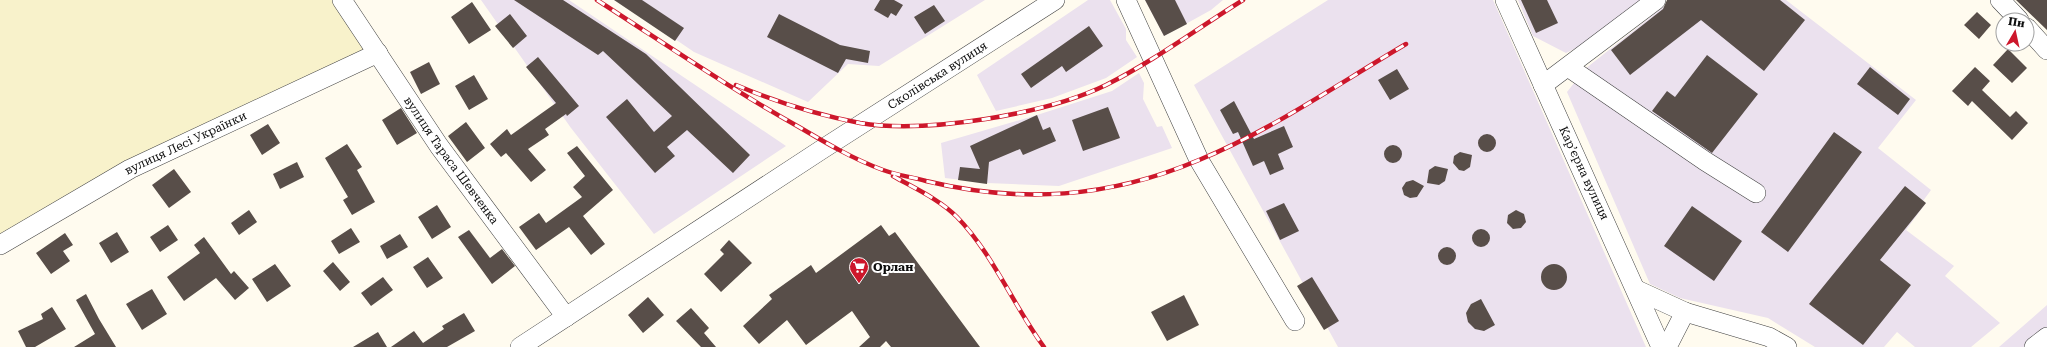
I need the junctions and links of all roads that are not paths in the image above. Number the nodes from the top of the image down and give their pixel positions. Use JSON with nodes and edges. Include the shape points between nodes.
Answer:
{"nodes":[{"id":1,"x":342,"y":0,"type":"edge"},
{"id":2,"x":1054,"y":0,"type":"edge"},
{"id":3,"x":1126,"y":0,"type":"edge"},
{"id":4,"x":1505,"y":0,"type":"edge"},
{"id":5,"x":1656,"y":0,"type":"edge"},
{"id":6,"x":2000,"y":0,"type":"edge"},
{"id":7,"x":2011,"y":12,"type":"edge"},
{"id":8,"x":2035,"y":37,"type":"edge"},
{"id":9,"x":2047,"y":50,"type":"edge"},
{"id":10,"x":378,"y":53,"type":"junction"},
{"id":11,"x":1568,"y":67,"type":"junction"},
{"id":12,"x":1543,"y":85,"type":"junction"},
{"id":13,"x":1756,"y":193,"type":"dead end"},
{"id":14,"x":0,"y":245,"type":"edge"},
{"id":15,"x":1637,"y":290,"type":"junction"},
{"id":16,"x":1685,"y":312,"type":"junction"},
{"id":17,"x":566,"y":317,"type":"junction"},
{"id":18,"x":1295,"y":321,"type":"dead end"},
{"id":19,"x":2047,"y":337,"type":"edge"},
{"id":20,"x":520,"y":347,"type":"edge"},
{"id":21,"x":1661,"y":347,"type":"edge"},
{"id":22,"x":1667,"y":347,"type":"edge"},
{"id":23,"x":1787,"y":347,"type":"edge"},
{"id":24,"x":2034,"y":347,"type":"edge"}],
"edges":[{"from":1,"to":10,"type":"street","name":"вулиця Тараса Шевченка"},
{"from":2,"to":17,"type":"street","name":"Сколівська вулиця"},
{"from":3,"to":18,"type":"street","via":[[1199,160]]},
{"from":4,"to":12,"type":"street","name":"Карʼєрна вулиця"},
{"from":5,"to":11,"type":"street"},
{"from":6,"to":7,"type":"street"},
{"from":8,"to":9,"type":"street"},
{"from":10,"to":14,"type":"street","name":"вулиця Лесі Українки","via":[[130,169]]},
{"from":10,"to":17,"type":"street","name":"вулиця Тараса Шевченка","via":[[440,146]]},
{"from":11,"to":12,"type":"street"},
{"from":11,"to":13,"type":"street"},
{"from":12,"to":15,"type":"street","name":"Карʼєрна вулиця"},
{"from":15,"to":16,"type":"street"},
{"from":15,"to":21,"type":"street","name":"Карʼєрна вулиця"},
{"from":16,"to":22,"type":"street"},
{"from":16,"to":23,"type":"street","via":[[1769,338]]},
{"from":17,"to":20,"type":"street"},
{"from":19,"to":24,"type":"street"}]}
